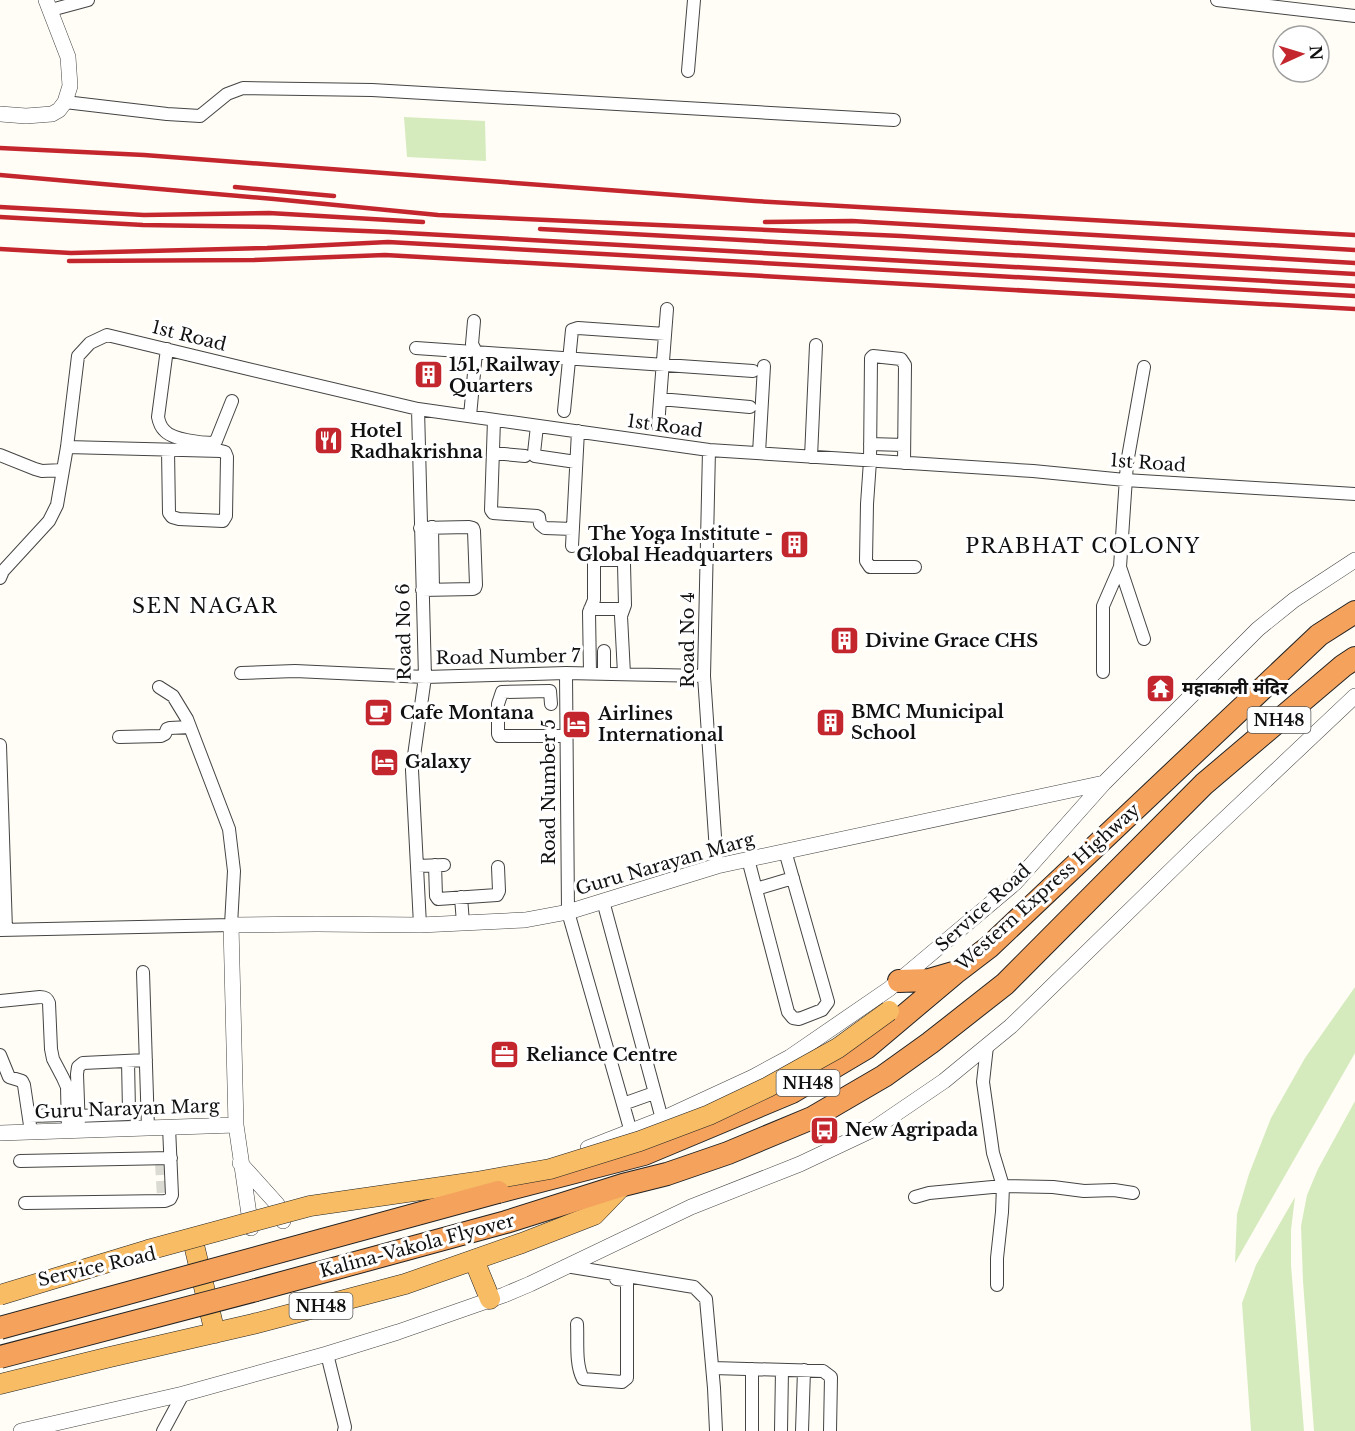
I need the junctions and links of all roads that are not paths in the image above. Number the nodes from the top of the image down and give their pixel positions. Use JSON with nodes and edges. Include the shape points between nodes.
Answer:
{"nodes":[{"id":1,"x":88,"y":0,"type":"edge"},
{"id":2,"x":694,"y":0,"type":"edge"},
{"id":3,"x":1217,"y":0,"type":"edge"},
{"id":4,"x":48,"y":5,"type":"edge"},
{"id":5,"x":1355,"y":16,"type":"edge"},
{"id":6,"x":688,"y":71,"type":"dead end"},
{"id":7,"x":65,"y":102,"type":"junction"},
{"id":8,"x":0,"y":114,"type":"edge"},
{"id":9,"x":894,"y":120,"type":"dead end"},
{"id":10,"x":667,"y":309,"type":"dead end"},
{"id":11,"x":474,"y":321,"type":"dead end"},
{"id":12,"x":665,"y":333,"type":"junction"},
{"id":13,"x":816,"y":345,"type":"dead end"},
{"id":14,"x":416,"y":348,"type":"dead end"},
{"id":15,"x":167,"y":349,"type":"junction"},
{"id":16,"x":476,"y":352,"type":"junction"},
{"id":17,"x":568,"y":358,"type":"junction"},
{"id":18,"x":663,"y":365,"type":"junction"},
{"id":19,"x":1144,"y":367,"type":"dead end"},
{"id":20,"x":660,"y":399,"type":"junction"},
{"id":21,"x":232,"y":401,"type":"dead end"},
{"id":22,"x":750,"y":406,"type":"dead end"},
{"id":23,"x":418,"y":409,"type":"junction"},
{"id":24,"x":564,"y":411,"type":"dead end"},
{"id":25,"x":470,"y":416,"type":"junction"},
{"id":26,"x":494,"y":420,"type":"junction"},
{"id":27,"x":537,"y":426,"type":"junction"},
{"id":28,"x":658,"y":426,"type":"dead end"},
{"id":29,"x":578,"y":431,"type":"junction"},
{"id":30,"x":870,"y":444,"type":"junction"},
{"id":31,"x":904,"y":445,"type":"junction"},
{"id":32,"x":67,"y":447,"type":"junction"},
{"id":33,"x":168,"y":450,"type":"junction"},
{"id":34,"x":710,"y":450,"type":"junction"},
{"id":35,"x":493,"y":453,"type":"junction"},
{"id":36,"x":759,"y":453,"type":"junction"},
{"id":37,"x":0,"y":455,"type":"edge"},
{"id":38,"x":525,"y":456,"type":"dead end"},
{"id":39,"x":811,"y":457,"type":"junction"},
{"id":40,"x":870,"y":460,"type":"junction"},
{"id":41,"x":576,"y":462,"type":"junction"},
{"id":42,"x":904,"y":463,"type":"junction"},
{"id":43,"x":63,"y":470,"type":"junction"},
{"id":44,"x":1125,"y":480,"type":"junction"},
{"id":45,"x":1355,"y":494,"type":"edge"},
{"id":46,"x":426,"y":527,"type":"junction"},
{"id":47,"x":573,"y":529,"type":"junction"},
{"id":48,"x":572,"y":546,"type":"dead end"},
{"id":49,"x":1355,"y":560,"type":"edge"},
{"id":50,"x":915,"y":567,"type":"dead end"},
{"id":51,"x":1120,"y":567,"type":"junction"},
{"id":52,"x":0,"y":578,"type":"edge"},
{"id":53,"x":427,"y":590,"type":"junction"},
{"id":54,"x":590,"y":609,"type":"junction"},
{"id":55,"x":624,"y":609,"type":"junction"},
{"id":56,"x":1355,"y":612,"type":"edge"},
{"id":57,"x":1144,"y":639,"type":"dead end"},
{"id":58,"x":604,"y":651,"type":"dead end"},
{"id":59,"x":1355,"y":658,"type":"edge"},
{"id":60,"x":1103,"y":672,"type":"dead end"},
{"id":61,"x":241,"y":673,"type":"dead end"},
{"id":62,"x":566,"y":673,"type":"junction"},
{"id":63,"x":590,"y":673,"type":"junction"},
{"id":64,"x":503,"y":674,"type":"junction"},
{"id":65,"x":604,"y":674,"type":"junction"},
{"id":66,"x":624,"y":674,"type":"junction"},
{"id":67,"x":425,"y":676,"type":"junction"},
{"id":68,"x":704,"y":676,"type":"junction"},
{"id":69,"x":159,"y":687,"type":"dead end"},
{"id":70,"x":550,"y":691,"type":"junction"},
{"id":71,"x":504,"y":692,"type":"junction"},
{"id":72,"x":1355,"y":696,"type":"edge"},
{"id":73,"x":551,"y":705,"type":"dead end"},
{"id":74,"x":190,"y":727,"type":"junction"},
{"id":75,"x":567,"y":736,"type":"junction"},
{"id":76,"x":119,"y":737,"type":"dead end"},
{"id":77,"x":0,"y":745,"type":"edge"},
{"id":78,"x":1104,"y":783,"type":"junction"},
{"id":79,"x":785,"y":851,"type":"junction"},
{"id":80,"x":748,"y":859,"type":"junction"},
{"id":81,"x":417,"y":866,"type":"junction"},
{"id":82,"x":717,"y":866,"type":"junction"},
{"id":83,"x":498,"y":867,"type":"dead end"},
{"id":84,"x":793,"y":878,"type":"junction"},
{"id":85,"x":756,"y":889,"type":"junction"},
{"id":86,"x":461,"y":897,"type":"junction"},
{"id":87,"x":603,"y":901,"type":"junction"},
{"id":88,"x":568,"y":912,"type":"junction"},
{"id":89,"x":463,"y":923,"type":"junction"},
{"id":90,"x":420,"y":925,"type":"junction"},
{"id":91,"x":231,"y":926,"type":"junction"},
{"id":92,"x":3,"y":930,"type":"edge"},
{"id":93,"x":143,"y":972,"type":"dead end"},
{"id":94,"x":955,"y":973,"type":"junction"},
{"id":95,"x":899,"y":981,"type":"junction"},
{"id":96,"x":0,"y":1001,"type":"edge"},
{"id":97,"x":917,"y":1006,"type":"junction"},
{"id":98,"x":987,"y":1046,"type":"junction"},
{"id":99,"x":0,"y":1055,"type":"edge"},
{"id":100,"x":146,"y":1060,"type":"junction"},
{"id":101,"x":128,"y":1061,"type":"junction"},
{"id":102,"x":654,"y":1093,"type":"junction"},
{"id":103,"x":623,"y":1104,"type":"junction"},
{"id":104,"x":29,"y":1116,"type":"junction"},
{"id":105,"x":662,"y":1119,"type":"junction"},
{"id":106,"x":73,"y":1123,"type":"junction"},
{"id":107,"x":236,"y":1125,"type":"junction"},
{"id":108,"x":169,"y":1127,"type":"junction"},
{"id":109,"x":148,"y":1128,"type":"junction"},
{"id":110,"x":31,"y":1132,"type":"junction"},
{"id":111,"x":631,"y":1132,"type":"junction"},
{"id":112,"x":0,"y":1133,"type":"edge"},
{"id":113,"x":164,"y":1160,"type":"junction"},
{"id":114,"x":20,"y":1161,"type":"dead end"},
{"id":115,"x":240,"y":1163,"type":"junction"},
{"id":116,"x":545,"y":1163,"type":"junction"},
{"id":117,"x":615,"y":1163,"type":"junction"},
{"id":118,"x":623,"y":1185,"type":"junction"},
{"id":119,"x":1003,"y":1186,"type":"junction"},
{"id":120,"x":1133,"y":1193,"type":"dead end"},
{"id":121,"x":915,"y":1197,"type":"dead end"},
{"id":122,"x":26,"y":1203,"type":"dead end"},
{"id":123,"x":283,"y":1221,"type":"junction"},
{"id":124,"x":251,"y":1228,"type":"junction"},
{"id":125,"x":194,"y":1245,"type":"junction"},
{"id":126,"x":474,"y":1260,"type":"junction"},
{"id":127,"x":566,"y":1266,"type":"junction"},
{"id":128,"x":613,"y":1274,"type":"junction"},
{"id":129,"x":997,"y":1285,"type":"dead end"},
{"id":130,"x":0,"y":1290,"type":"edge"},
{"id":131,"x":0,"y":1295,"type":"edge"},
{"id":132,"x":490,"y":1299,"type":"junction"},
{"id":133,"x":577,"y":1324,"type":"dead end"},
{"id":134,"x":0,"y":1328,"type":"edge"},
{"id":135,"x":215,"y":1333,"type":"junction"},
{"id":136,"x":327,"y":1354,"type":"junction"},
{"id":137,"x":0,"y":1357,"type":"edge"},
{"id":138,"x":712,"y":1368,"type":"junction"},
{"id":139,"x":752,"y":1369,"type":"junction"},
{"id":140,"x":782,"y":1370,"type":"junction"},
{"id":141,"x":804,"y":1370,"type":"junction"},
{"id":142,"x":0,"y":1384,"type":"edge"},
{"id":143,"x":183,"y":1394,"type":"junction"},
{"id":144,"x":21,"y":1431,"type":"edge"},
{"id":145,"x":163,"y":1431,"type":"edge"},
{"id":146,"x":344,"y":1431,"type":"edge"},
{"id":147,"x":716,"y":1431,"type":"edge"},
{"id":148,"x":752,"y":1431,"type":"edge"},
{"id":149,"x":781,"y":1431,"type":"edge"},
{"id":150,"x":802,"y":1431,"type":"edge"},
{"id":151,"x":830,"y":1431,"type":"edge"}],
"edges":[{"from":1,"to":4,"type":"street"},
{"from":2,"to":6,"type":"street"},
{"from":3,"to":5,"type":"street"},
{"from":4,"to":7,"type":"street","via":[[68,57],[70,86]]},
{"from":7,"to":8,"type":"street","via":[[52,114]]},
{"from":7,"to":9,"type":"street","via":[[200,116],[226,94],[243,88],[372,90]]},
{"from":10,"to":12,"type":"street"},
{"from":11,"to":16,"type":"street","via":[[472,344]]},
{"from":12,"to":17,"type":"street","via":[[575,328]]},
{"from":12,"to":18,"type":"street"},
{"from":13,"to":39,"type":"street"},
{"from":14,"to":16,"type":"street"},
{"from":15,"to":21,"type":"street","via":[[158,417],[165,431],[172,436],[214,443]]},
{"from":15,"to":23,"type":"street","name":"1st Road"},
{"from":15,"to":32,"type":"street","name":"1st Road","via":[[107,335],[90,343],[78,357]]},
{"from":16,"to":17,"type":"street"},
{"from":16,"to":25,"type":"street"},
{"from":17,"to":18,"type":"street"},
{"from":17,"to":24,"type":"street"},
{"from":18,"to":20,"type":"street"},
{"from":18,"to":36,"type":"street","via":[[759,369]]},
{"from":19,"to":44,"type":"street"},
{"from":20,"to":22,"type":"street"},
{"from":20,"to":28,"type":"street"},
{"from":23,"to":25,"type":"street","name":"1st Road"},
{"from":23,"to":46,"type":"street","name":"Road No 6"},
{"from":25,"to":26,"type":"street","name":"1st Road"},
{"from":26,"to":27,"type":"street","name":"1st Road"},
{"from":26,"to":35,"type":"street"},
{"from":27,"to":29,"type":"street","name":"1st Road"},
{"from":27,"to":41,"type":"street","via":[[536,456]]},
{"from":29,"to":34,"type":"street","name":"1st Road"},
{"from":29,"to":41,"type":"street"},
{"from":30,"to":31,"type":"street"},
{"from":30,"to":31,"type":"street","via":[[875,356],[901,359],[905,365]]},
{"from":30,"to":40,"type":"street"},
{"from":31,"to":42,"type":"street"},
{"from":32,"to":33,"type":"street"},
{"from":32,"to":43,"type":"street","name":"1st Road"},
{"from":33,"to":33,"type":"street","via":[[225,452],[223,521],[172,517]]},
{"from":34,"to":36,"type":"street","name":"1st Road"},
{"from":34,"to":68,"type":"street","name":"Road No 4"},
{"from":35,"to":38,"type":"street"},
{"from":35,"to":47,"type":"street","via":[[493,513],[537,516],[542,527]]},
{"from":36,"to":39,"type":"street","name":"1st Road"},
{"from":37,"to":43,"type":"street","via":[[42,471]]},
{"from":39,"to":40,"type":"street","name":"1st Road"},
{"from":40,"to":42,"type":"street","name":"1st Road"},
{"from":40,"to":50,"type":"street","via":[[866,561],[870,567]]},
{"from":41,"to":47,"type":"street"},
{"from":42,"to":44,"type":"street","name":"1st Road"},
{"from":43,"to":52,"type":"street","name":"1st Road","via":[[57,505],[49,521]]},
{"from":44,"to":45,"type":"street","name":"1st Road"},
{"from":44,"to":51,"type":"street"},
{"from":46,"to":53,"type":"street","name":"Road No 6"},
{"from":46,"to":53,"type":"street","via":[[472,528],[476,585],[473,590]]},
{"from":47,"to":48,"type":"street"},
{"from":49,"to":78,"type":"street","name":"Service Road","via":[[1258,629]]},
{"from":51,"to":57,"type":"street"},
{"from":51,"to":60,"type":"street","via":[[1103,606]]},
{"from":53,"to":67,"type":"street","name":"Road No 6"},
{"from":54,"to":55,"type":"street"},
{"from":54,"to":55,"type":"street","via":[[594,600],[594,562],[598,560],[623,561]]},
{"from":54,"to":63,"type":"street"},
{"from":55,"to":66,"type":"street"},
{"from":56,"to":94,"type":"highway","name":"Western Express Highway","number":"NH48","via":[[1319,635],[998,939]]},
{"from":58,"to":65,"type":"street"},
{"from":59,"to":118,"type":"highway","name":"Western Express Highway","number":"NH48","via":[[1204,784],[1005,984],[930,1043],[884,1076],[812,1118],[728,1153]]},
{"from":61,"to":67,"type":"street","name":"Road Number 7"},
{"from":62,"to":63,"type":"street","name":"Road Number 7"},
{"from":62,"to":64,"type":"street","name":"Road Number 7"},
{"from":62,"to":70,"type":"street"},
{"from":62,"to":75,"type":"street","name":"Road Number 5"},
{"from":63,"to":65,"type":"street","name":"Road Number 7"},
{"from":64,"to":67,"type":"street","name":"Road Number 7"},
{"from":64,"to":71,"type":"street"},
{"from":65,"to":66,"type":"street","name":"Road Number 7"},
{"from":66,"to":68,"type":"street","name":"Road Number 7"},
{"from":67,"to":81,"type":"street","name":"Road No 6","via":[[412,770]]},
{"from":68,"to":82,"type":"street","name":"Road No 4"},
{"from":69,"to":74,"type":"street","via":[[173,696]]},
{"from":70,"to":71,"type":"street"},
{"from":70,"to":73,"type":"street"},
{"from":71,"to":75,"type":"street","via":[[498,704],[499,736]]},
{"from":72,"to":98,"type":"street"},
{"from":74,"to":76,"type":"street","via":[[170,728],[161,736]]},
{"from":74,"to":91,"type":"street","via":[[229,829],[234,871]]},
{"from":75,"to":88,"type":"street","name":"Road Number 5"},
{"from":77,"to":92,"type":"street"},
{"from":78,"to":79,"type":"street","name":"Guru Narayan Marg"},
{"from":78,"to":95,"type":"street","name":"Service Road","via":[[1015,883]]},
{"from":79,"to":80,"type":"street","name":"Guru Narayan Marg"},
{"from":79,"to":84,"type":"street"},
{"from":80,"to":82,"type":"street","name":"Guru Narayan Marg"},
{"from":80,"to":85,"type":"street"},
{"from":81,"to":86,"type":"street","via":[[440,865],[437,898]]},
{"from":81,"to":90,"type":"street","name":"Road No 6"},
{"from":82,"to":87,"type":"street","name":"Guru Narayan Marg"},
{"from":83,"to":86,"type":"street","via":[[496,895]]},
{"from":84,"to":85,"type":"street"},
{"from":84,"to":85,"type":"street","via":[[828,1002],[822,1010],[799,1019],[788,1012]]},
{"from":86,"to":89,"type":"street"},
{"from":87,"to":88,"type":"street","name":"Guru Narayan Marg"},
{"from":87,"to":102,"type":"street"},
{"from":88,"to":89,"type":"street","name":"Guru Narayan Marg","via":[[525,920]]},
{"from":88,"to":103,"type":"street","name":"Road Number 5"},
{"from":89,"to":90,"type":"street","name":"Guru Narayan Marg"},
{"from":90,"to":91,"type":"street","name":"Guru Narayan Marg"},
{"from":91,"to":92,"type":"street","name":"Guru Narayan Marg"},
{"from":91,"to":107,"type":"street","name":"Guru Narayan Marg"},
{"from":93,"to":100,"type":"street"},
{"from":94,"to":95,"type":"highway","via":[[929,980]]},
{"from":94,"to":97,"type":"highway","name":"Western Express Highway","number":"NH48"},
{"from":95,"to":105,"type":"street","name":"Service Road","via":[[790,1057]]},
{"from":96,"to":106,"type":"street","via":[[47,999],[53,1059],[66,1087]]},
{"from":97,"to":117,"type":"highway","name":"Western Express Highway","number":"NH48","via":[[866,1048],[792,1092]]},
{"from":97,"to":131,"type":"highway","bridge":true,"via":[[900,1005],[838,1048],[709,1115],[550,1169],[310,1206]]},
{"from":98,"to":119,"type":"street","via":[[983,1082],[993,1153]]},
{"from":98,"to":127,"type":"street","via":[[944,1082],[872,1130],[800,1164],[691,1206]]},
{"from":99,"to":104,"type":"street","via":[[9,1077],[24,1085]]},
{"from":100,"to":101,"type":"street"},
{"from":100,"to":109,"type":"street"},
{"from":101,"to":106,"type":"street","via":[[83,1063],[78,1067]]},
{"from":101,"to":106,"type":"street","via":[[128,1114]]},
{"from":102,"to":103,"type":"street"},
{"from":102,"to":105,"type":"street"},
{"from":103,"to":111,"type":"street","name":"Road Number 5"},
{"from":104,"to":106,"type":"street"},
{"from":104,"to":110,"type":"street"},
{"from":105,"to":111,"type":"street","name":"Service Road"},
{"from":106,"to":109,"type":"street","name":"Guru Narayan Marg"},
{"from":106,"to":110,"type":"street","name":"Guru Narayan Marg"},
{"from":107,"to":108,"type":"street","name":"Guru Narayan Marg"},
{"from":107,"to":115,"type":"street"},
{"from":108,"to":109,"type":"street","name":"Guru Narayan Marg"},
{"from":108,"to":113,"type":"street"},
{"from":110,"to":112,"type":"street","name":"Guru Narayan Marg"},
{"from":111,"to":116,"type":"street","name":"Service Road"},
{"from":113,"to":114,"type":"street"},
{"from":113,"to":122,"type":"street","via":[[170,1199]]},
{"from":115,"to":123,"type":"street","via":[[277,1204]]},
{"from":115,"to":124,"type":"street"},
{"from":116,"to":117,"type":"highway","number":"NH48"},
{"from":116,"to":123,"type":"highway","number":"NH48"},
{"from":117,"to":134,"type":"highway","name":"Kalina-Vakola Flyover","number":"NH48","bridge":true},
{"from":118,"to":126,"type":"highway","number":"NH48","via":[[594,1215]]},
{"from":118,"to":137,"type":"highway","name":"Kalina-Vakola Flyover","number":"NH48","bridge":true,"via":[[506,1222]]},
{"from":119,"to":120,"type":"street"},
{"from":119,"to":121,"type":"street"},
{"from":119,"to":129,"type":"street"},
{"from":123,"to":124,"type":"highway","number":"NH48"},
{"from":124,"to":125,"type":"highway","number":"NH48"},
{"from":125,"to":130,"type":"highway","name":"Service Road","number":"NH48"},
{"from":125,"to":135,"type":"highway"},
{"from":126,"to":132,"type":"highway"},
{"from":126,"to":135,"type":"highway","number":"NH48","via":[[405,1284]]},
{"from":127,"to":128,"type":"street"},
{"from":127,"to":132,"type":"street"},
{"from":128,"to":133,"type":"street","via":[[614,1279],[627,1283],[627,1378],[622,1382],[583,1379],[578,1362]]},
{"from":128,"to":138,"type":"street","via":[[694,1287],[706,1299]]},
{"from":132,"to":136,"type":"street"},
{"from":135,"to":142,"type":"highway","number":"NH48"},
{"from":136,"to":143,"type":"street"},
{"from":136,"to":146,"type":"street"},
{"from":138,"to":139,"type":"street"},
{"from":138,"to":147,"type":"street"},
{"from":139,"to":140,"type":"street"},
{"from":139,"to":148,"type":"street"},
{"from":140,"to":141,"type":"street"},
{"from":140,"to":149,"type":"street"},
{"from":141,"to":150,"type":"street"},
{"from":141,"to":151,"type":"street","via":[[823,1371],[831,1377]]},
{"from":143,"to":144,"type":"street"},
{"from":143,"to":145,"type":"street"}]}
